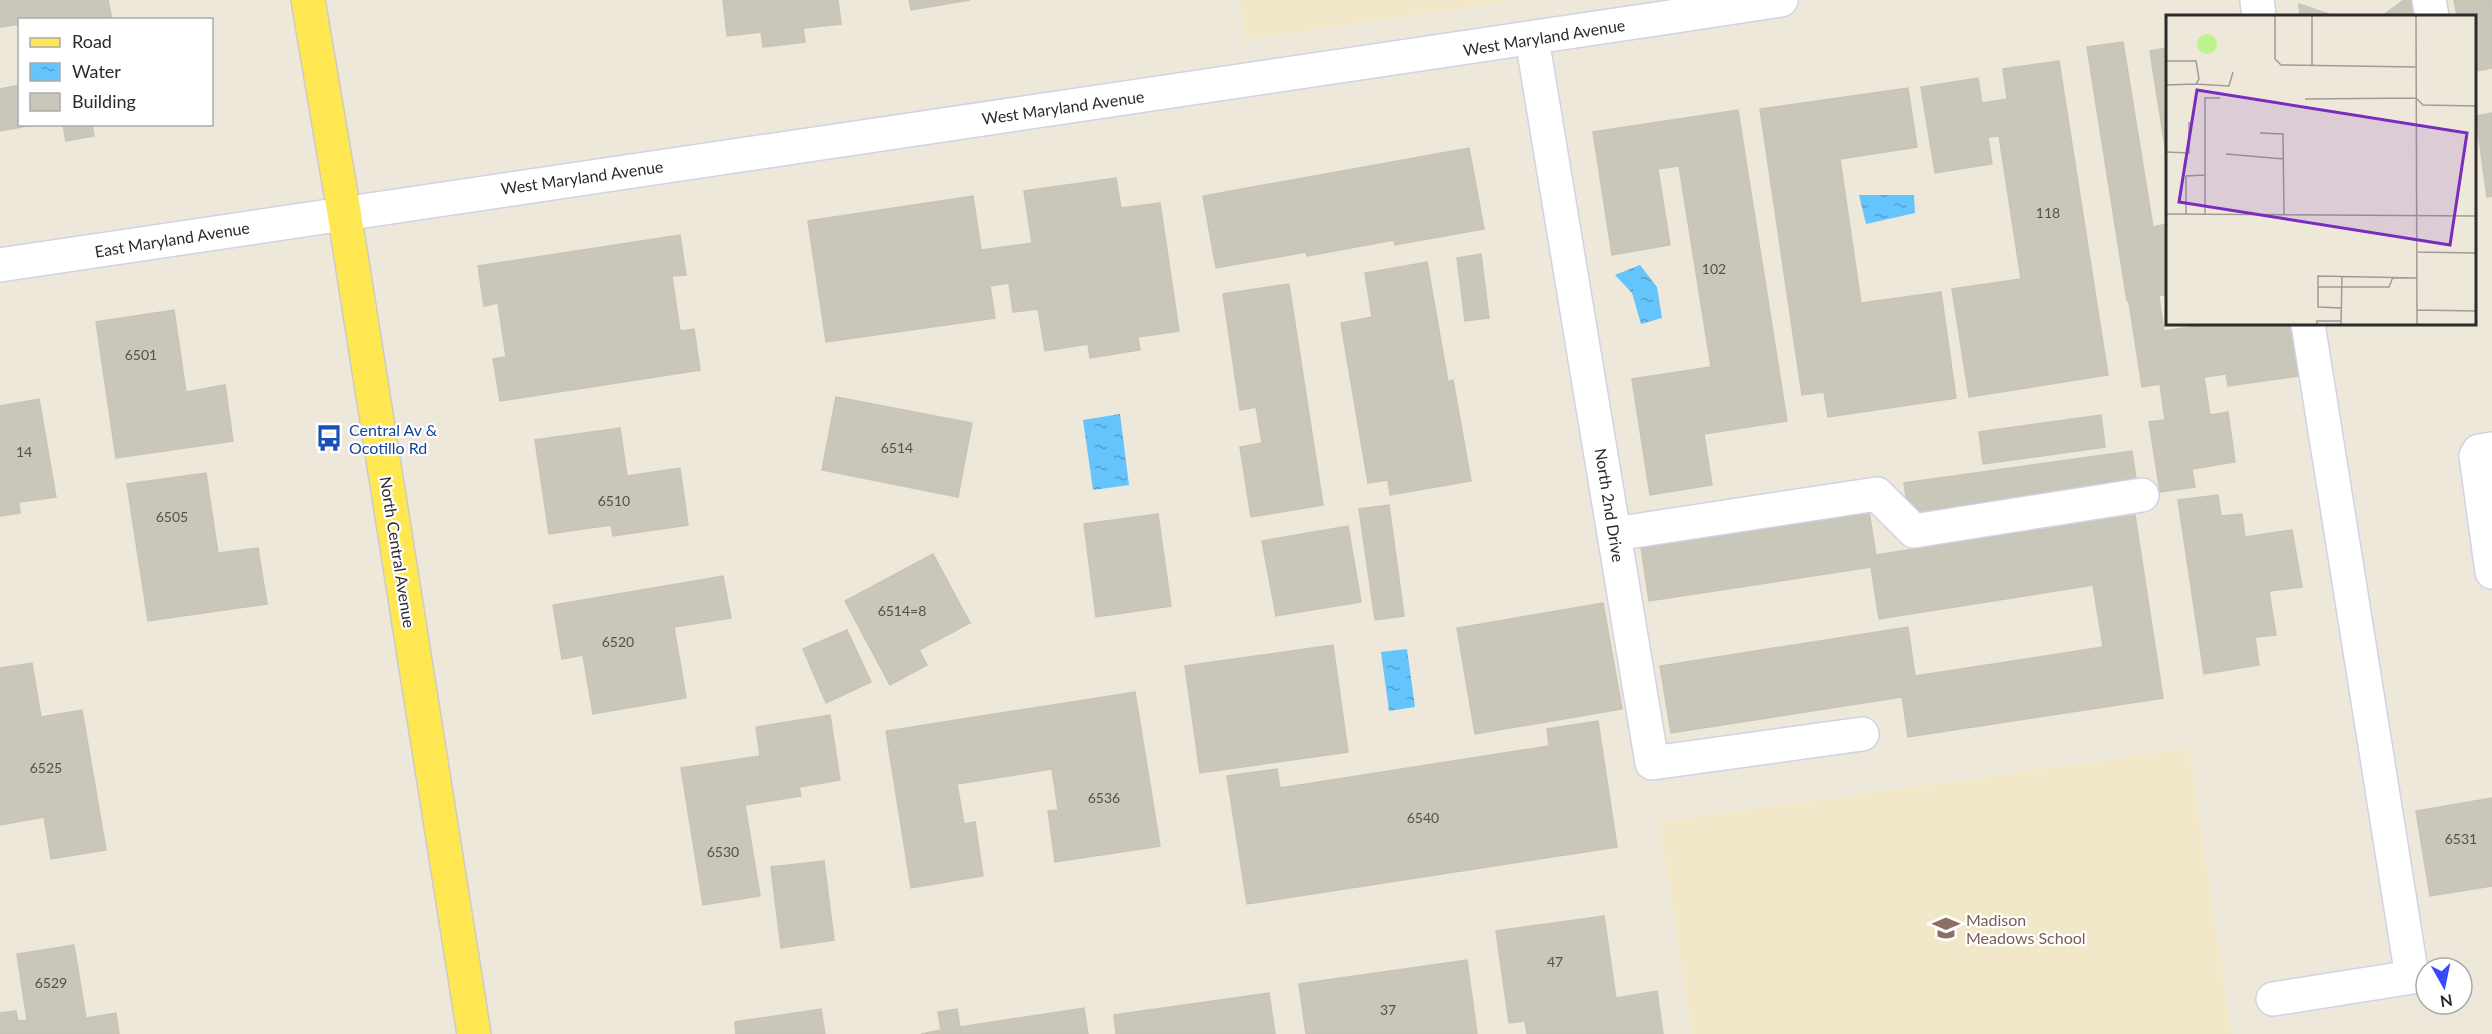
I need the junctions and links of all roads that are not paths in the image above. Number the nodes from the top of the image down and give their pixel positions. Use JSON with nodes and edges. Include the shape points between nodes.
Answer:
{"nodes":[{"id":1,"x":308,"y":0,"type":"edge"},
{"id":2,"x":1781,"y":0,"type":"edge"},
{"id":3,"x":2256,"y":0,"type":"edge"},
{"id":4,"x":2429,"y":0,"type":"edge"},
{"id":5,"x":2259,"y":15,"type":"edge"},
{"id":6,"x":2432,"y":15,"type":"edge"},
{"id":7,"x":1532,"y":39,"type":"junction"},
{"id":8,"x":344,"y":212,"type":"junction"},
{"id":9,"x":0,"y":265,"type":"edge"},
{"id":10,"x":2308,"y":326,"type":"edge"},
{"id":11,"x":2492,"y":448,"type":"edge"},
{"id":12,"x":2142,"y":495,"type":"dead end"},
{"id":13,"x":1614,"y":534,"type":"junction"},
{"id":14,"x":2492,"y":572,"type":"edge"},
{"id":15,"x":1862,"y":734,"type":"dead end"},
{"id":16,"x":2273,"y":999,"type":"dead end"},
{"id":17,"x":474,"y":1034,"type":"edge"}],
"edges":[{"from":1,"to":8,"type":"main road","name":"North Central Avenue"},
{"from":2,"to":7,"type":"street","name":"West Maryland Avenue"},
{"from":3,"to":5,"type":"street"},
{"from":4,"to":6,"type":"street"},
{"from":7,"to":8,"type":"street","name":"West Maryland Avenue"},
{"from":7,"to":13,"type":"street","name":"North 2nd Drive"},
{"from":8,"to":9,"type":"street","name":"East Maryland Avenue"},
{"from":8,"to":17,"type":"main road","name":"North Central Avenue"},
{"from":10,"to":16,"type":"street","via":[[2412,977]]},
{"from":11,"to":14,"type":"street","via":[[2479,451],[2476,456]]},
{"from":12,"to":13,"type":"street","via":[[1914,531],[1877,494]]},
{"from":13,"to":15,"type":"street","name":"North 2nd Drive","via":[[1652,763]]}]}
